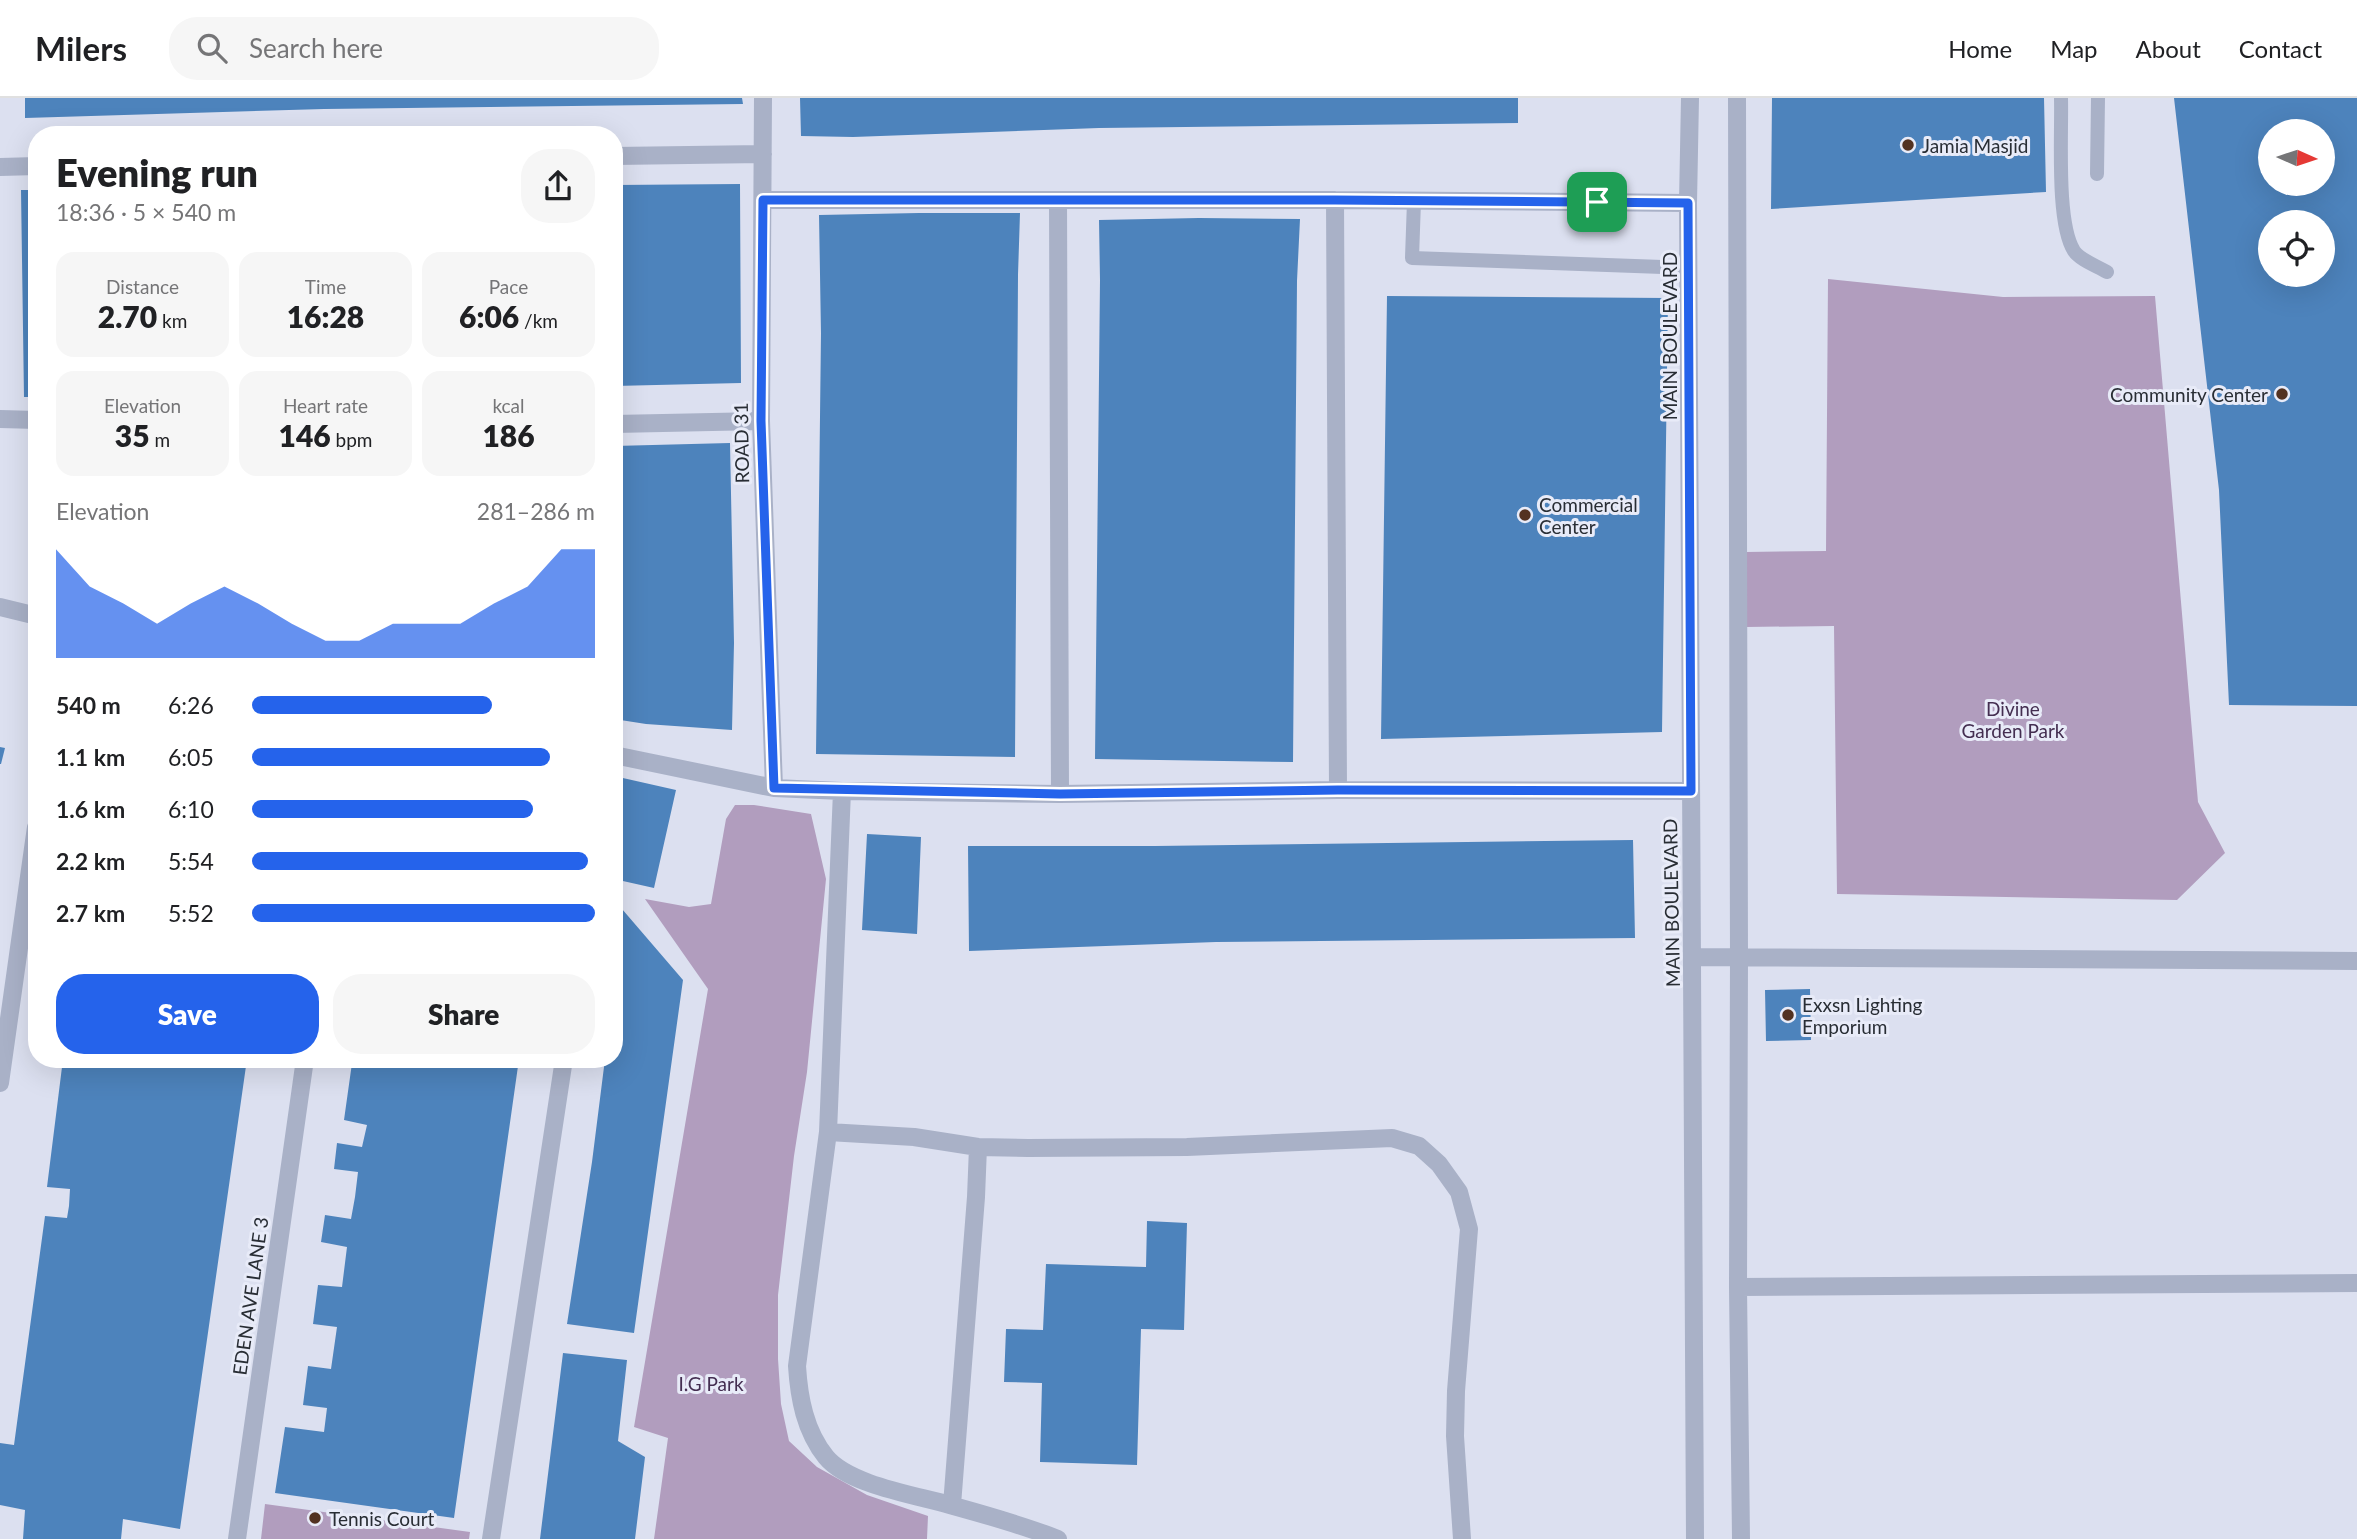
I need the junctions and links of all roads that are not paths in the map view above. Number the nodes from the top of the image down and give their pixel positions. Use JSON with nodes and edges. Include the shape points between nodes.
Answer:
{"nodes":[{"id":1,"x":763,"y":98,"type":"edge"},
{"id":2,"x":1690,"y":98,"type":"edge"},
{"id":3,"x":1737,"y":98,"type":"edge"},
{"id":4,"x":2061,"y":98,"type":"edge"},
{"id":5,"x":2098,"y":98,"type":"edge"},
{"id":6,"x":762,"y":154,"type":"junction"},
{"id":7,"x":623,"y":156,"type":"edge"},
{"id":8,"x":28,"y":166,"type":"edge"},
{"id":9,"x":0,"y":167,"type":"edge"},
{"id":10,"x":2097,"y":174,"type":"dead end"},
{"id":11,"x":763,"y":200,"type":"junction"},
{"id":12,"x":1058,"y":200,"type":"junction"},
{"id":13,"x":1335,"y":200,"type":"junction"},
{"id":14,"x":1414,"y":201,"type":"junction"},
{"id":15,"x":1688,"y":203,"type":"junction"},
{"id":16,"x":1690,"y":268,"type":"junction"},
{"id":17,"x":2107,"y":272,"type":"dead end"},
{"id":18,"x":0,"y":419,"type":"edge"},
{"id":19,"x":28,"y":420,"type":"edge"},
{"id":20,"x":761,"y":421,"type":"junction"},
{"id":21,"x":623,"y":424,"type":"edge"},
{"id":22,"x":0,"y":607,"type":"edge"},
{"id":23,"x":28,"y":614,"type":"edge"},
{"id":24,"x":623,"y":757,"type":"edge"},
{"id":25,"x":774,"y":788,"type":"junction"},
{"id":26,"x":1338,"y":790,"type":"junction"},
{"id":27,"x":842,"y":791,"type":"junction"},
{"id":28,"x":1691,"y":791,"type":"junction"},
{"id":29,"x":1060,"y":794,"type":"junction"},
{"id":30,"x":28,"y":884,"type":"edge"},
{"id":31,"x":1693,"y":957,"type":"junction"},
{"id":32,"x":1740,"y":959,"type":"junction"},
{"id":33,"x":2357,"y":961,"type":"edge"},
{"id":34,"x":305,"y":1068,"type":"edge"},
{"id":35,"x":563,"y":1068,"type":"edge"},
{"id":36,"x":0,"y":1083,"type":"edge"},
{"id":37,"x":828,"y":1132,"type":"junction"},
{"id":38,"x":978,"y":1147,"type":"junction"},
{"id":39,"x":2357,"y":1283,"type":"edge"},
{"id":40,"x":1738,"y":1287,"type":"junction"},
{"id":41,"x":951,"y":1505,"type":"junction"},
{"id":42,"x":237,"y":1539,"type":"edge"},
{"id":43,"x":491,"y":1539,"type":"edge"},
{"id":44,"x":1058,"y":1539,"type":"edge"},
{"id":45,"x":1462,"y":1539,"type":"edge"},
{"id":46,"x":1695,"y":1539,"type":"edge"},
{"id":47,"x":1741,"y":1539,"type":"edge"}],
"edges":[{"from":1,"to":6,"type":"street","name":"ROAD 31"},
{"from":2,"to":15,"type":"street","name":"MAIN BOULEVARD"},
{"from":3,"to":32,"type":"street"},
{"from":4,"to":17,"type":"lane","via":[[2067,235],[2076,254]]},
{"from":5,"to":10,"type":"lane"},
{"from":6,"to":7,"type":"street"},
{"from":6,"to":11,"type":"street","name":"ROAD 31"},
{"from":8,"to":9,"type":"street"},
{"from":11,"to":12,"type":"street"},
{"from":11,"to":20,"type":"street","name":"ROAD 31"},
{"from":12,"to":13,"type":"street"},
{"from":12,"to":29,"type":"street"},
{"from":13,"to":14,"type":"street"},
{"from":13,"to":26,"type":"street"},
{"from":14,"to":15,"type":"street"},
{"from":14,"to":16,"type":"lane","via":[[1412,258]]},
{"from":15,"to":16,"type":"street","name":"MAIN BOULEVARD"},
{"from":16,"to":28,"type":"street","name":"MAIN BOULEVARD"},
{"from":18,"to":19,"type":"street"},
{"from":20,"to":21,"type":"street"},
{"from":20,"to":25,"type":"street","name":"ROAD 31"},
{"from":22,"to":23,"type":"street"},
{"from":24,"to":25,"type":"street"},
{"from":25,"to":27,"type":"street"},
{"from":26,"to":28,"type":"street"},
{"from":26,"to":29,"type":"street"},
{"from":27,"to":29,"type":"street"},
{"from":27,"to":37,"type":"street"},
{"from":28,"to":31,"type":"street","name":"MAIN BOULEVARD"},
{"from":30,"to":36,"type":"street"},
{"from":31,"to":32,"type":"street"},
{"from":31,"to":46,"type":"street","name":"MAIN BOULEVARD"},
{"from":32,"to":33,"type":"street"},
{"from":32,"to":40,"type":"street"},
{"from":34,"to":42,"type":"street","name":"EDEN AVE LANE 3"},
{"from":35,"to":43,"type":"street"},
{"from":37,"to":38,"type":"street","via":[[915,1137]]},
{"from":37,"to":41,"type":"street","via":[[797,1366],[799,1396],[810,1432],[828,1459],[862,1482]]},
{"from":38,"to":41,"type":"street"},
{"from":38,"to":45,"type":"street","via":[[1187,1147],[1392,1138],[1419,1146],[1440,1164],[1459,1192],[1469,1228],[1456,1391]]},
{"from":39,"to":40,"type":"street"},
{"from":40,"to":47,"type":"street"},
{"from":41,"to":44,"type":"street"}]}
